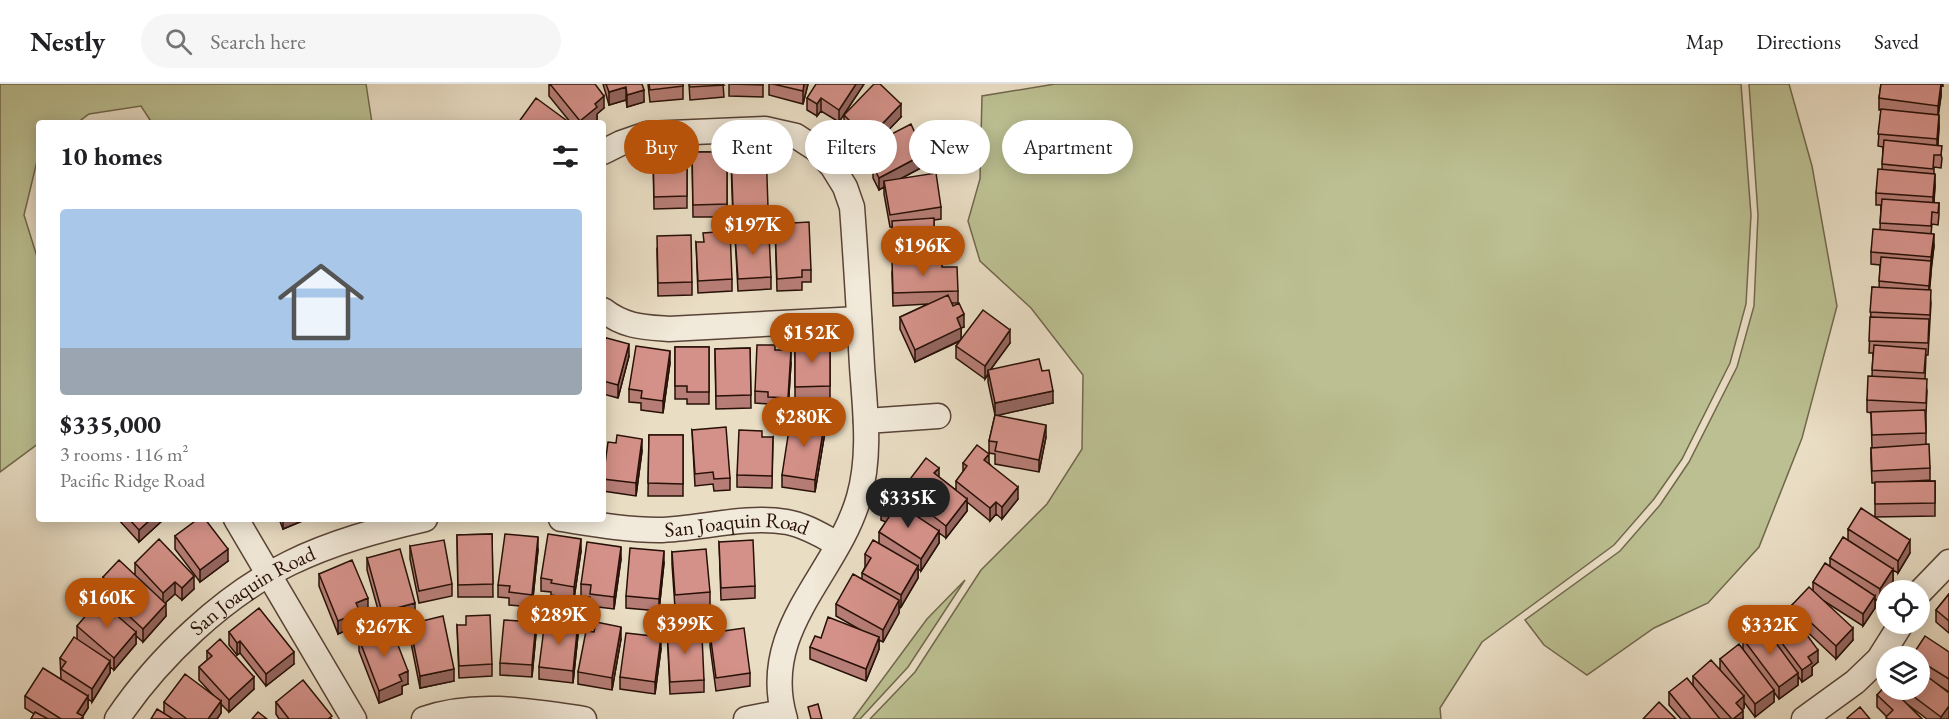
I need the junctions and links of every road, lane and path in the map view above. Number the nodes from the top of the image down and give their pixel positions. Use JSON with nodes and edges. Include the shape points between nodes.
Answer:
{"nodes":[{"id":1,"x":606,"y":150,"type":"edge"},
{"id":2,"x":606,"y":312,"type":"edge"},
{"id":3,"x":859,"y":319,"type":"junction"},
{"id":4,"x":938,"y":416,"type":"dead end"},
{"id":5,"x":866,"y":421,"type":"junction"},
{"id":6,"x":238,"y":522,"type":"edge"},
{"id":7,"x":411,"y":522,"type":"edge"},
{"id":8,"x":580,"y":522,"type":"edge"},
{"id":9,"x":838,"y":544,"type":"junction"},
{"id":10,"x":1949,"y":562,"type":"edge"},
{"id":11,"x":269,"y":575,"type":"junction"},
{"id":12,"x":1930,"y":582,"type":"edge"},
{"id":13,"x":1895,"y":634,"type":"edge"},
{"id":14,"x":783,"y":716,"type":"edge"},
{"id":15,"x":117,"y":719,"type":"edge"},
{"id":16,"x":354,"y":719,"type":"edge"},
{"id":17,"x":424,"y":719,"type":"edge"},
{"id":18,"x":584,"y":719,"type":"edge"},
{"id":19,"x":746,"y":719,"type":"edge"},
{"id":20,"x":1804,"y":719,"type":"edge"}],
"edges":[{"from":1,"to":3,"type":"street","via":[[647,134],[765,129],[796,136],[816,149],[832,166],[852,207]]},
{"from":2,"to":3,"type":"street","via":[[638,327],[669,329]]},
{"from":3,"to":5,"type":"street"},
{"from":4,"to":5,"type":"street"},
{"from":5,"to":9,"type":"street","via":[[867,447],[860,494]]},
{"from":6,"to":11,"type":"street"},
{"from":7,"to":11,"type":"street","name":"San Joaquin Road","via":[[345,540]]},
{"from":8,"to":9,"type":"street","name":"San Joaquin Road","via":[[656,530],[759,519],[789,522]]},
{"from":9,"to":14,"type":"street","via":[[787,636],[779,682]]},
{"from":10,"to":12,"type":"street"},
{"from":11,"to":15,"type":"street","name":"San Joaquin Road","via":[[233,598],[158,665]]},
{"from":11,"to":16,"type":"street"},
{"from":13,"to":20,"type":"street","via":[[1879,659],[1855,682]]},
{"from":14,"to":19,"type":"street"},
{"from":17,"to":18,"type":"street","via":[[461,711],[517,709]]}]}
